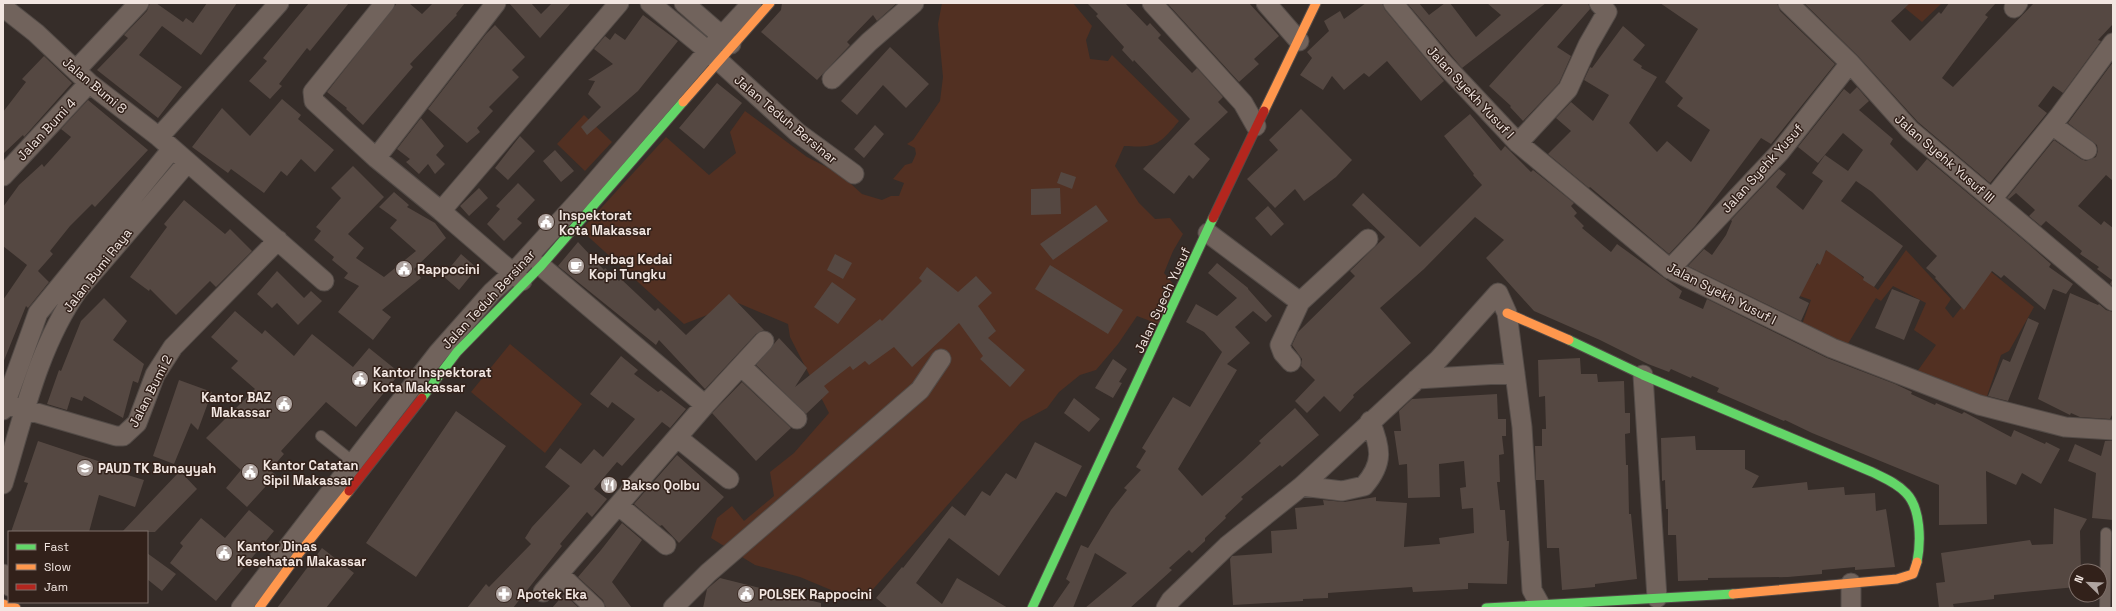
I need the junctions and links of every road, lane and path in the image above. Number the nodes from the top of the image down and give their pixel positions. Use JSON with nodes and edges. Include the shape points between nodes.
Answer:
{"nodes":[{"id":1,"x":139,"y":3,"type":"edge"},
{"id":2,"x":279,"y":3,"type":"edge"},
{"id":3,"x":385,"y":3,"type":"edge"},
{"id":4,"x":496,"y":3,"type":"edge"},
{"id":5,"x":618,"y":3,"type":"edge"},
{"id":6,"x":650,"y":3,"type":"edge"},
{"id":7,"x":684,"y":3,"type":"edge"},
{"id":8,"x":752,"y":3,"type":"edge"},
{"id":9,"x":770,"y":3,"type":"edge"},
{"id":10,"x":914,"y":3,"type":"edge"},
{"id":11,"x":1152,"y":3,"type":"edge"},
{"id":12,"x":1266,"y":3,"type":"edge"},
{"id":13,"x":1316,"y":3,"type":"edge"},
{"id":14,"x":1393,"y":3,"type":"edge"},
{"id":15,"x":1788,"y":3,"type":"edge"},
{"id":16,"x":1608,"y":6,"type":"edge"},
{"id":17,"x":4,"y":11,"type":"edge"},
{"id":18,"x":727,"y":40,"type":"junction"},
{"id":19,"x":1298,"y":41,"type":"junction"},
{"id":20,"x":2113,"y":44,"type":"edge"},
{"id":21,"x":714,"y":56,"type":"junction"},
{"id":22,"x":1850,"y":63,"type":"junction"},
{"id":23,"x":82,"y":76,"type":"junction"},
{"id":24,"x":832,"y":79,"type":"dead end"},
{"id":25,"x":2052,"y":125,"type":"junction"},
{"id":26,"x":1256,"y":126,"type":"junction"},
{"id":27,"x":166,"y":143,"type":"junction"},
{"id":28,"x":1518,"y":143,"type":"junction"},
{"id":29,"x":2087,"y":150,"type":"dead end"},
{"id":30,"x":376,"y":158,"type":"junction"},
{"id":31,"x":187,"y":163,"type":"junction"},
{"id":32,"x":854,"y":174,"type":"dead end"},
{"id":33,"x":3,"y":176,"type":"edge"},
{"id":34,"x":1992,"y":199,"type":"junction"},
{"id":35,"x":441,"y":211,"type":"junction"},
{"id":36,"x":1208,"y":233,"type":"junction"},
{"id":37,"x":1368,"y":239,"type":"dead end"},
{"id":38,"x":278,"y":240,"type":"junction"},
{"id":39,"x":542,"y":266,"type":"junction"},
{"id":40,"x":1670,"y":269,"type":"junction"},
{"id":41,"x":519,"y":278,"type":"junction"},
{"id":42,"x":324,"y":281,"type":"dead end"},
{"id":43,"x":2113,"y":301,"type":"edge"},
{"id":44,"x":1300,"y":302,"type":"junction"},
{"id":45,"x":1507,"y":313,"type":"junction"},
{"id":46,"x":764,"y":341,"type":"dead end"},
{"id":47,"x":940,"y":359,"type":"dead end"},
{"id":48,"x":1291,"y":362,"type":"dead end"},
{"id":49,"x":741,"y":366,"type":"junction"},
{"id":50,"x":1515,"y":373,"type":"junction"},
{"id":51,"x":1643,"y":375,"type":"junction"},
{"id":52,"x":1417,"y":379,"type":"junction"},
{"id":53,"x":4,"y":405,"type":"edge"},
{"id":54,"x":705,"y":405,"type":"junction"},
{"id":55,"x":25,"y":410,"type":"junction"},
{"id":56,"x":797,"y":419,"type":"dead end"},
{"id":57,"x":1370,"y":422,"type":"junction"},
{"id":58,"x":2113,"y":430,"type":"edge"},
{"id":59,"x":321,"y":436,"type":"dead end"},
{"id":60,"x":678,"y":438,"type":"junction"},
{"id":61,"x":360,"y":467,"type":"junction"},
{"id":62,"x":729,"y":479,"type":"dead end"},
{"id":63,"x":3,"y":484,"type":"edge"},
{"id":64,"x":1302,"y":486,"type":"junction"},
{"id":65,"x":619,"y":506,"type":"junction"},
{"id":66,"x":2106,"y":534,"type":"dead end"},
{"id":67,"x":666,"y":545,"type":"dead end"},
{"id":68,"x":292,"y":552,"type":"junction"},
{"id":69,"x":3,"y":574,"type":"edge"},
{"id":70,"x":559,"y":574,"type":"junction"},
{"id":71,"x":1851,"y":583,"type":"junction"},
{"id":72,"x":8,"y":584,"type":"edge"},
{"id":73,"x":543,"y":592,"type":"dead end"},
{"id":74,"x":1657,"y":598,"type":"junction"},
{"id":75,"x":3,"y":604,"type":"edge"},
{"id":76,"x":1533,"y":604,"type":"edge"},
{"id":77,"x":16,"y":608,"type":"edge"},
{"id":78,"x":241,"y":608,"type":"edge"},
{"id":79,"x":259,"y":608,"type":"edge"},
{"id":80,"x":595,"y":608,"type":"edge"},
{"id":81,"x":673,"y":608,"type":"edge"},
{"id":82,"x":1032,"y":608,"type":"edge"},
{"id":83,"x":1166,"y":608,"type":"edge"},
{"id":84,"x":1486,"y":608,"type":"edge"},
{"id":85,"x":1851,"y":608,"type":"edge"},
{"id":86,"x":2105,"y":608,"type":"edge"}],
"edges":[{"from":1,"to":23,"type":"street","name":"Jalan Bumi 4"},
{"from":2,"to":27,"type":"street","name":"Jalan Bumi Raya"},
{"from":3,"to":30,"type":"street","via":[[313,92],[314,100],[319,106]]},
{"from":4,"to":30,"type":"street"},
{"from":5,"to":35,"type":"street"},
{"from":6,"to":21,"type":"street"},
{"from":7,"to":18,"type":"street"},
{"from":8,"to":18,"type":"street","name":"Jalan Teduh Bersinar"},
{"from":9,"to":18,"type":"main road","name":"Jalan Teduh Bersinar"},
{"from":10,"to":24,"type":"street"},
{"from":11,"to":26,"type":"street","via":[[1243,103]]},
{"from":12,"to":19,"type":"street"},
{"from":13,"to":19,"type":"main road","name":"Jalan Syech Yusuf"},
{"from":14,"to":28,"type":"street","name":"Jalan Syekh Yusuf I","via":[[1442,62]]},
{"from":15,"to":22,"type":"street","name":"Jalan Syehk Yusuf III"},
{"from":16,"to":28,"type":"street","via":[[1568,88]]},
{"from":17,"to":23,"type":"street","name":"Jalan Bumi 8","via":[[36,34]]},
{"from":18,"to":21,"type":"street","name":"Jalan Teduh Bersinar"},
{"from":19,"to":26,"type":"main road","name":"Jalan Syech Yusuf"},
{"from":20,"to":25,"type":"street"},
{"from":21,"to":32,"type":"street","name":"Jalan Teduh Bersinar","via":[[798,133]]},
{"from":21,"to":39,"type":"main road","name":"Jalan Teduh Bersinar"},
{"from":21,"to":41,"type":"street","name":"Jalan Teduh Bersinar","via":[[584,195]]},
{"from":22,"to":34,"type":"street","name":"Jalan Syehk Yusuf III","via":[[1910,130]]},
{"from":22,"to":40,"type":"street","name":"Jalan Syehk Yusuf","via":[[1776,156]]},
{"from":23,"to":27,"type":"street","name":"Jalan Bumi 8"},
{"from":23,"to":33,"type":"street","name":"Jalan Bumi 4"},
{"from":25,"to":29,"type":"street"},
{"from":25,"to":34,"type":"street"},
{"from":26,"to":36,"type":"main road","name":"Jalan Syech Yusuf"},
{"from":27,"to":31,"type":"street","name":"Jalan Bumi 8"},
{"from":27,"to":53,"type":"street","name":"Jalan Bumi Raya","via":[[38,313]]},
{"from":28,"to":40,"type":"street","name":"Jalan Syekh Yusuf I"},
{"from":30,"to":35,"type":"street"},
{"from":31,"to":38,"type":"street"},
{"from":31,"to":55,"type":"street","name":"Jalan Bumi Raya","via":[[78,290],[65,309],[52,332]]},
{"from":34,"to":43,"type":"street","name":"Jalan Syehk Yusuf III"},
{"from":35,"to":41,"type":"street"},
{"from":36,"to":44,"type":"street"},
{"from":36,"to":82,"type":"main road","name":"Jalan Syech Yusuf"},
{"from":37,"to":44,"type":"street"},
{"from":38,"to":42,"type":"street"},
{"from":38,"to":55,"type":"street","name":"Jalan Bumi 2","via":[[173,347],[155,375],[137,423],[129,432],[123,436],[116,436]]},
{"from":39,"to":41,"type":"main road","name":"Jalan Teduh Bersinar"},
{"from":39,"to":54,"type":"street"},
{"from":40,"to":58,"type":"street","name":"Jalan Syekh Yusuf I","via":[[1832,348],[1979,405],[2065,427]]},
{"from":41,"to":61,"type":"street","name":"Jalan Teduh Bersinar","via":[[492,292],[438,353]]},
{"from":44,"to":48,"type":"street","via":[[1280,345],[1282,352]]},
{"from":45,"to":50,"type":"street"},
{"from":45,"to":51,"type":"main road"},
{"from":45,"to":52,"type":"street","via":[[1498,293],[1438,360]]},
{"from":46,"to":49,"type":"street"},
{"from":47,"to":81,"type":"street","via":[[920,390],[708,573]]},
{"from":49,"to":54,"type":"street"},
{"from":49,"to":56,"type":"street"},
{"from":50,"to":52,"type":"street"},
{"from":50,"to":76,"type":"street","via":[[1522,427]]},
{"from":51,"to":71,"type":"main road","via":[[1872,472],[1897,485],[1909,495],[1916,511],[1916,571],[1902,578]]},
{"from":51,"to":74,"type":"street"},
{"from":52,"to":57,"type":"street"},
{"from":53,"to":55,"type":"street","name":"Jalan Bumi 2"},
{"from":54,"to":60,"type":"street"},
{"from":55,"to":63,"type":"street","name":"Jalan Bumi Raya"},
{"from":57,"to":64,"type":"street"},
{"from":57,"to":64,"type":"street","via":[[1380,448],[1377,468],[1364,486],[1342,491]]},
{"from":59,"to":61,"type":"lane"},
{"from":60,"to":62,"type":"street"},
{"from":60,"to":65,"type":"street"},
{"from":61,"to":68,"type":"street","name":"Jalan Teduh Bersinar"},
{"from":64,"to":83,"type":"street","via":[[1227,546]]},
{"from":65,"to":67,"type":"street"},
{"from":65,"to":70,"type":"street"},
{"from":66,"to":86,"type":"lane"},
{"from":68,"to":78,"type":"street","name":"Jalan Teduh Bersinar"},
{"from":68,"to":79,"type":"main road","name":"Jalan Teduh Bersinar"},
{"from":69,"to":72,"type":"street"},
{"from":70,"to":73,"type":"street"},
{"from":70,"to":80,"type":"street"},
{"from":71,"to":74,"type":"main road"},
{"from":71,"to":85,"type":"street"},
{"from":74,"to":76,"type":"main road"},
{"from":75,"to":77,"type":"main road"},
{"from":76,"to":84,"type":"main road"}]}
